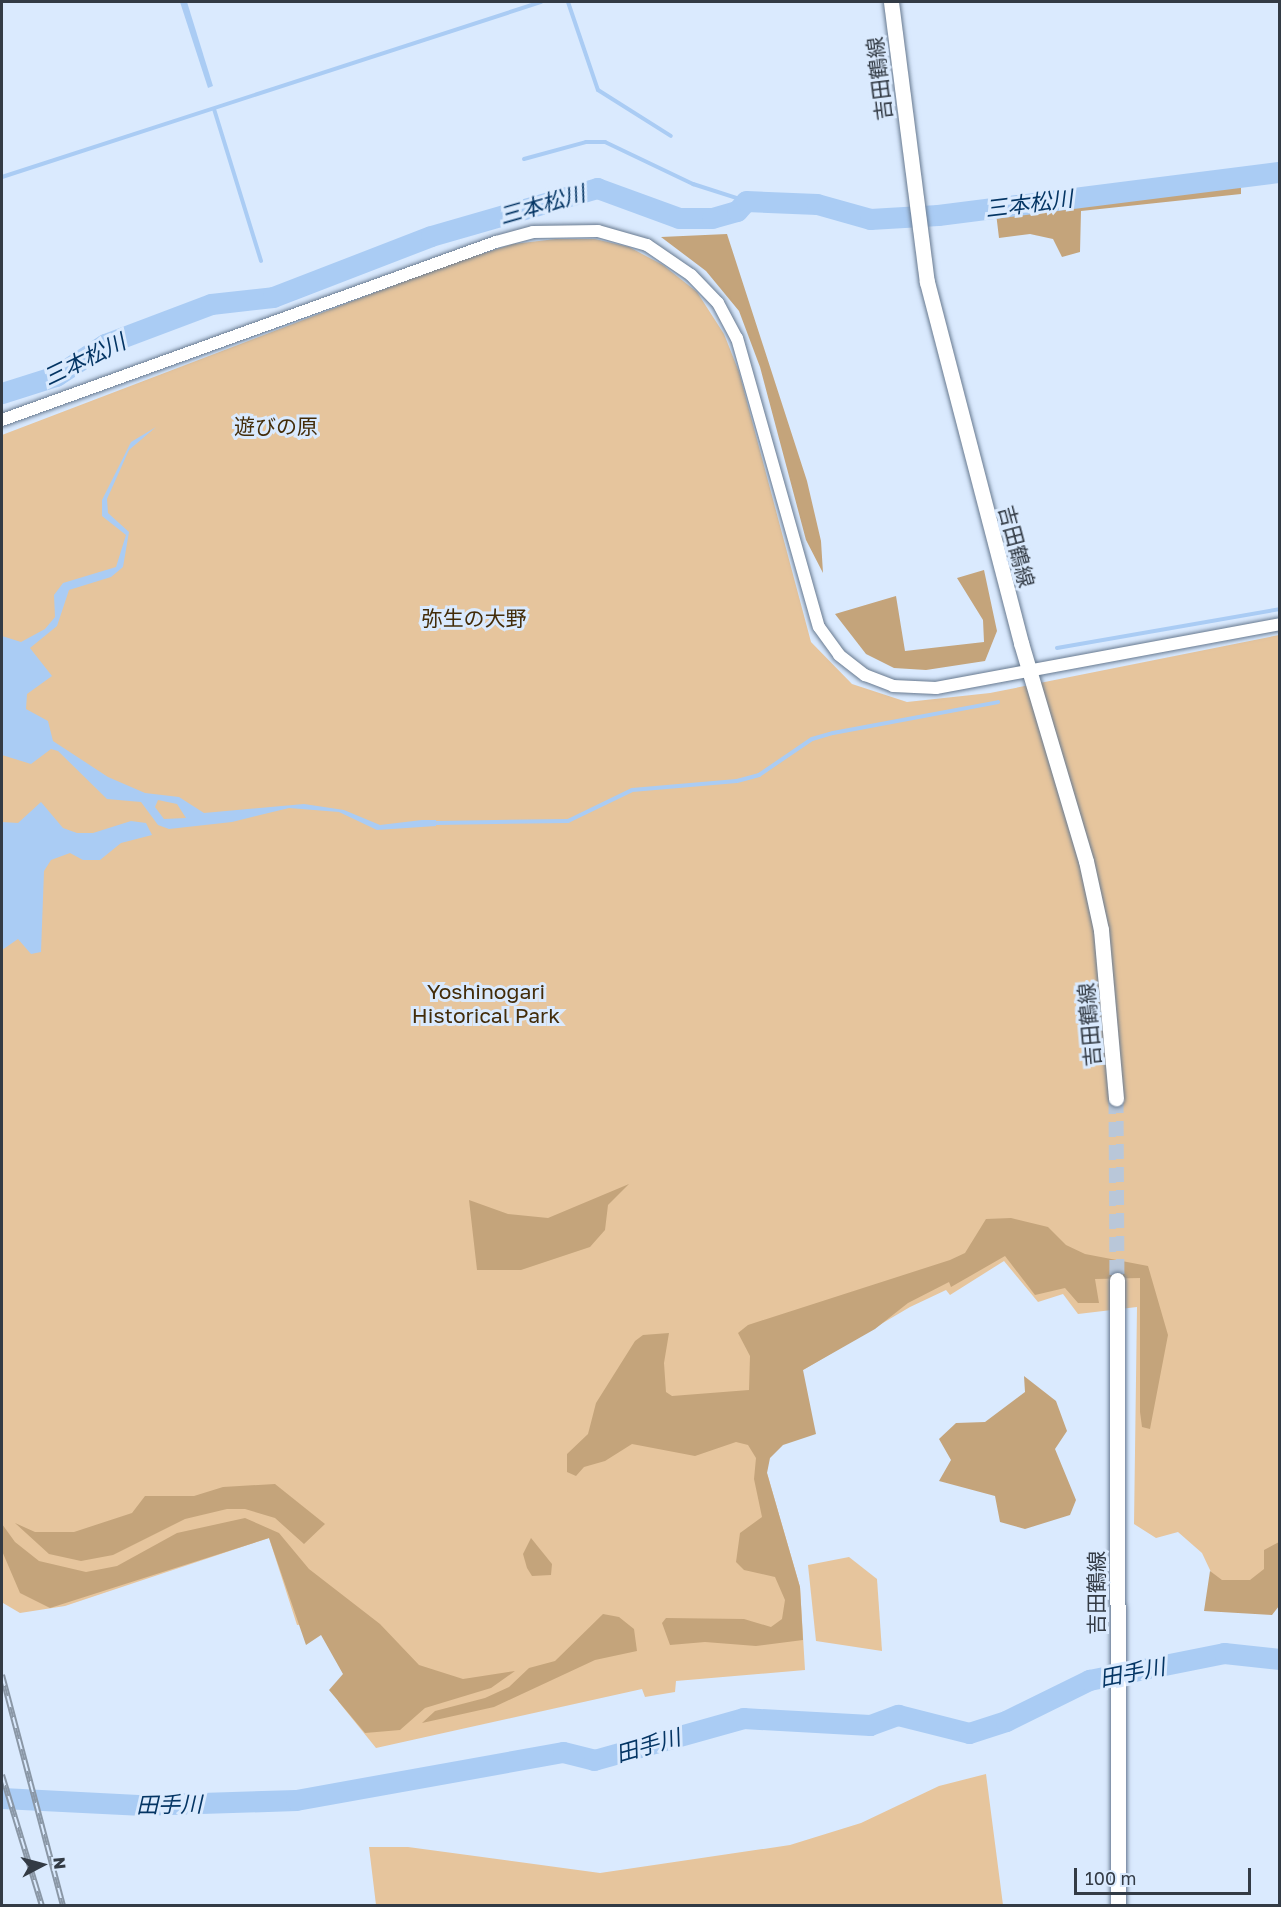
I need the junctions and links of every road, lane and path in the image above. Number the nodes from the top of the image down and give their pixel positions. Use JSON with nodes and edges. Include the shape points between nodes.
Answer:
{"nodes":[{"id":1,"x":891,"y":2,"type":"edge"},
{"id":2,"x":2,"y":420,"type":"edge"},
{"id":3,"x":1280,"y":624,"type":"edge"},
{"id":4,"x":1032,"y":670,"type":"junction"},
{"id":5,"x":1116,"y":1098,"type":"tunnel mouth"},
{"id":6,"x":1118,"y":1280,"type":"tunnel mouth"},
{"id":7,"x":1118,"y":1905,"type":"edge"}],
"edges":[{"from":1,"to":4,"type":"main road","name":"吉田鶴線","via":[[918,232],[940,344]]},
{"from":2,"to":4,"type":"street","via":[[496,242],[533,232],[598,231],[647,244],[691,275],[718,303],[737,338],[819,627],[839,655],[865,675],[893,686],[936,688]]},
{"from":3,"to":4,"type":"street"},
{"from":4,"to":5,"type":"main road","name":"吉田鶴線","via":[[1101,930]]},
{"from":6,"to":7,"type":"main road","name":"吉田鶴線"}]}
